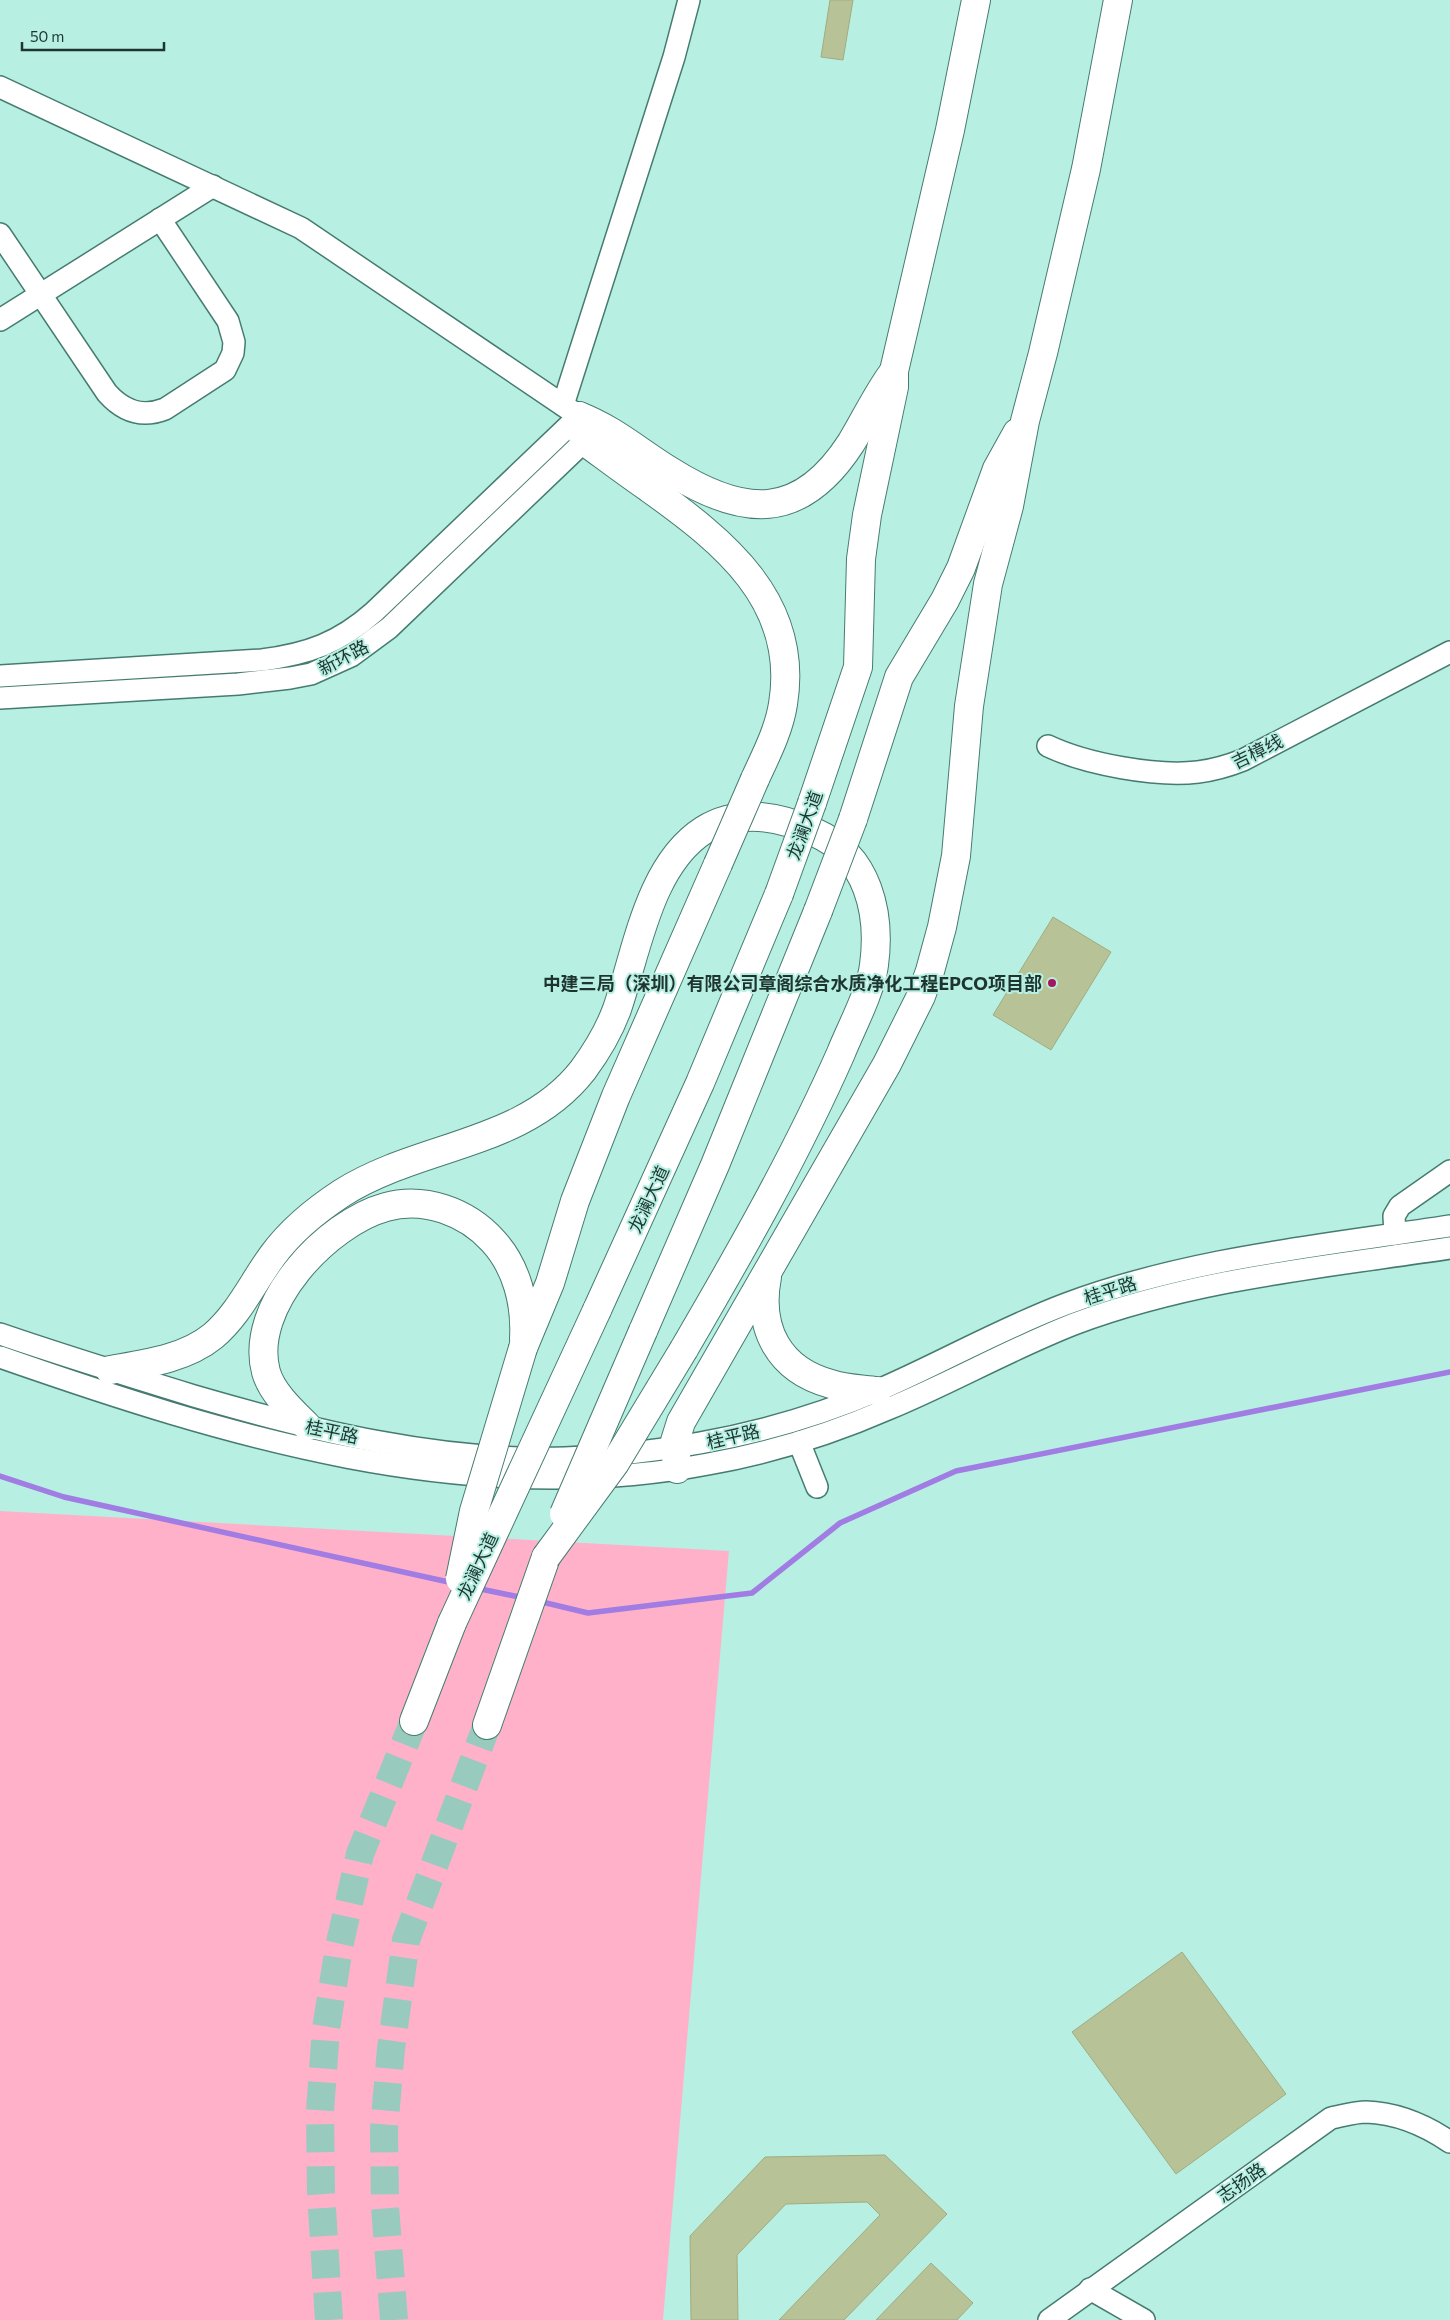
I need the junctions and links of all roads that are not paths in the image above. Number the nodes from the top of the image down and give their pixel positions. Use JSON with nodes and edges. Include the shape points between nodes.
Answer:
{"nodes":[{"id":1,"x":689,"y":0,"type":"edge"},
{"id":2,"x":976,"y":0,"type":"edge"},
{"id":3,"x":1118,"y":0,"type":"edge"},
{"id":4,"x":0,"y":87,"type":"edge"},
{"id":5,"x":213,"y":186,"type":"junction"},
{"id":6,"x":160,"y":219,"type":"junction"},
{"id":7,"x":0,"y":234,"type":"edge"},
{"id":8,"x":41,"y":295,"type":"junction"},
{"id":9,"x":0,"y":320,"type":"edge"},
{"id":10,"x":891,"y":381,"type":"junction"},
{"id":11,"x":582,"y":422,"type":"junction"},
{"id":12,"x":1011,"y":460,"type":"junction"},
{"id":13,"x":1450,"y":652,"type":"edge"},
{"id":14,"x":0,"y":676,"type":"edge"},
{"id":15,"x":0,"y":698,"type":"edge"},
{"id":16,"x":1048,"y":746,"type":"dead end"},
{"id":17,"x":1450,"y":1171,"type":"edge"},
{"id":18,"x":1450,"y":1226,"type":"edge"},
{"id":19,"x":1395,"y":1234,"type":"junction"},
{"id":20,"x":1450,"y":1248,"type":"edge"},
{"id":21,"x":768,"y":1270,"type":"junction"},
{"id":22,"x":0,"y":1334,"type":"edge"},
{"id":23,"x":523,"y":1348,"type":"junction"},
{"id":24,"x":0,"y":1357,"type":"edge"},
{"id":25,"x":110,"y":1370,"type":"junction"},
{"id":26,"x":877,"y":1391,"type":"junction"},
{"id":27,"x":307,"y":1426,"type":"junction"},
{"id":28,"x":799,"y":1442,"type":"junction"},
{"id":29,"x":676,"y":1458,"type":"junction"},
{"id":30,"x":817,"y":1487,"type":"dead end"},
{"id":31,"x":546,"y":1557,"type":"junction"},
{"id":32,"x":452,"y":1622,"type":"junction"},
{"id":33,"x":414,"y":1721,"type":"tunnel mouth"},
{"id":34,"x":487,"y":1725,"type":"tunnel mouth"},
{"id":35,"x":1450,"y":2142,"type":"edge"},
{"id":36,"x":1090,"y":2289,"type":"junction"},
{"id":37,"x":1049,"y":2320,"type":"edge"},
{"id":38,"x":1144,"y":2320,"type":"edge"}],
"edges":[{"from":1,"to":11,"type":"street"},
{"from":2,"to":10,"type":"highway","name":"龙澜大道","via":[[952,122]]},
{"from":3,"to":12,"type":"highway","via":[[1086,169],[1043,353]]},
{"from":4,"to":5,"type":"street"},
{"from":5,"to":6,"type":"street"},
{"from":5,"to":11,"type":"street","via":[[312,235]]},
{"from":6,"to":8,"type":"street"},
{"from":6,"to":8,"type":"street","via":[[232,331],[233,353],[225,370],[217,377],[165,409],[155,413],[134,412],[106,393]]},
{"from":7,"to":8,"type":"street"},
{"from":8,"to":9,"type":"street"},
{"from":10,"to":11,"type":"highway","via":[[836,462],[805,492],[765,506],[737,502],[696,486]]},
{"from":10,"to":32,"type":"highway","name":"龙澜大道","bridge":true,"via":[[866,515],[858,667],[812,803],[779,894],[700,1084]]},
{"from":11,"to":14,"type":"street","name":"新环路","via":[[374,612],[347,634],[322,646],[304,653],[262,660]]},
{"from":11,"to":15,"type":"street","name":"新环路","via":[[389,628],[352,656],[331,666],[310,674],[264,682]]},
{"from":11,"to":23,"type":"highway","bridge":true,"via":[[704,529],[754,580],[782,646],[785,681],[781,714],[619,1087],[584,1176],[550,1283]]},
{"from":12,"to":21,"type":"highway","via":[[969,706],[956,856],[942,927],[921,996],[903,1033]]},
{"from":12,"to":31,"type":"highway","bridge":true,"via":[[991,483],[961,568],[899,677],[853,819],[749,1084]]},
{"from":13,"to":16,"type":"street","name":"吉樟线","via":[[1243,760],[1215,769],[1182,773],[1122,767],[1087,760]]},
{"from":17,"to":19,"type":"street","via":[[1400,1206],[1394,1216]]},
{"from":18,"to":19,"type":"street","name":"桂平路"},
{"from":19,"to":26,"type":"street","name":"桂平路","via":[[1246,1257],[1137,1281],[1033,1318]]},
{"from":20,"to":28,"type":"street","name":"桂平路","via":[[1241,1280],[1143,1302],[1072,1325],[885,1411]]},
{"from":21,"to":26,"type":"highway","via":[[764,1311],[771,1335],[786,1358],[798,1370],[822,1382]]},
{"from":21,"to":29,"type":"highway","via":[[681,1422],[676,1434]]},
{"from":22,"to":25,"type":"street","name":"桂平路"},
{"from":23,"to":27,"type":"highway","via":[[524,1322],[518,1283],[509,1262],[490,1237],[476,1225],[447,1210],[416,1204],[386,1207],[352,1222],[316,1250],[290,1282],[270,1317],[264,1348],[266,1374],[282,1400]]},
{"from":23,"to":32,"type":"highway","bridge":true,"via":[[474,1510]]},
{"from":24,"to":29,"type":"street","name":"桂平路","via":[[230,1429],[376,1463],[433,1472],[531,1480],[602,1477]]},
{"from":25,"to":27,"type":"street","name":"桂平路"},
{"from":25,"to":31,"type":"highway","bridge":true,"via":[[178,1355],[212,1336],[235,1312],[272,1256],[294,1230],[347,1190],[400,1165],[501,1130],[531,1115],[563,1091],[580,1074],[607,1033],[655,893],[685,846],[715,824],[742,816],[786,821],[819,834],[844,851],[857,866],[873,902],[874,970],[835,1066],[745,1245],[615,1463]]},
{"from":26,"to":29,"type":"street","name":"桂平路"},
{"from":27,"to":29,"type":"street","name":"桂平路","via":[[408,1446],[500,1456]]},
{"from":28,"to":29,"type":"street","name":"桂平路","via":[[732,1459]]},
{"from":28,"to":30,"type":"street"},
{"from":31,"to":34,"type":"highway"},
{"from":32,"to":33,"type":"highway","name":"龙澜大道"},
{"from":35,"to":36,"type":"street","name":"志扬路","via":[[1432,2129],[1397,2116],[1365,2112],[1331,2118]]},
{"from":36,"to":37,"type":"street","name":"志扬路"},
{"from":36,"to":38,"type":"street"}]}
